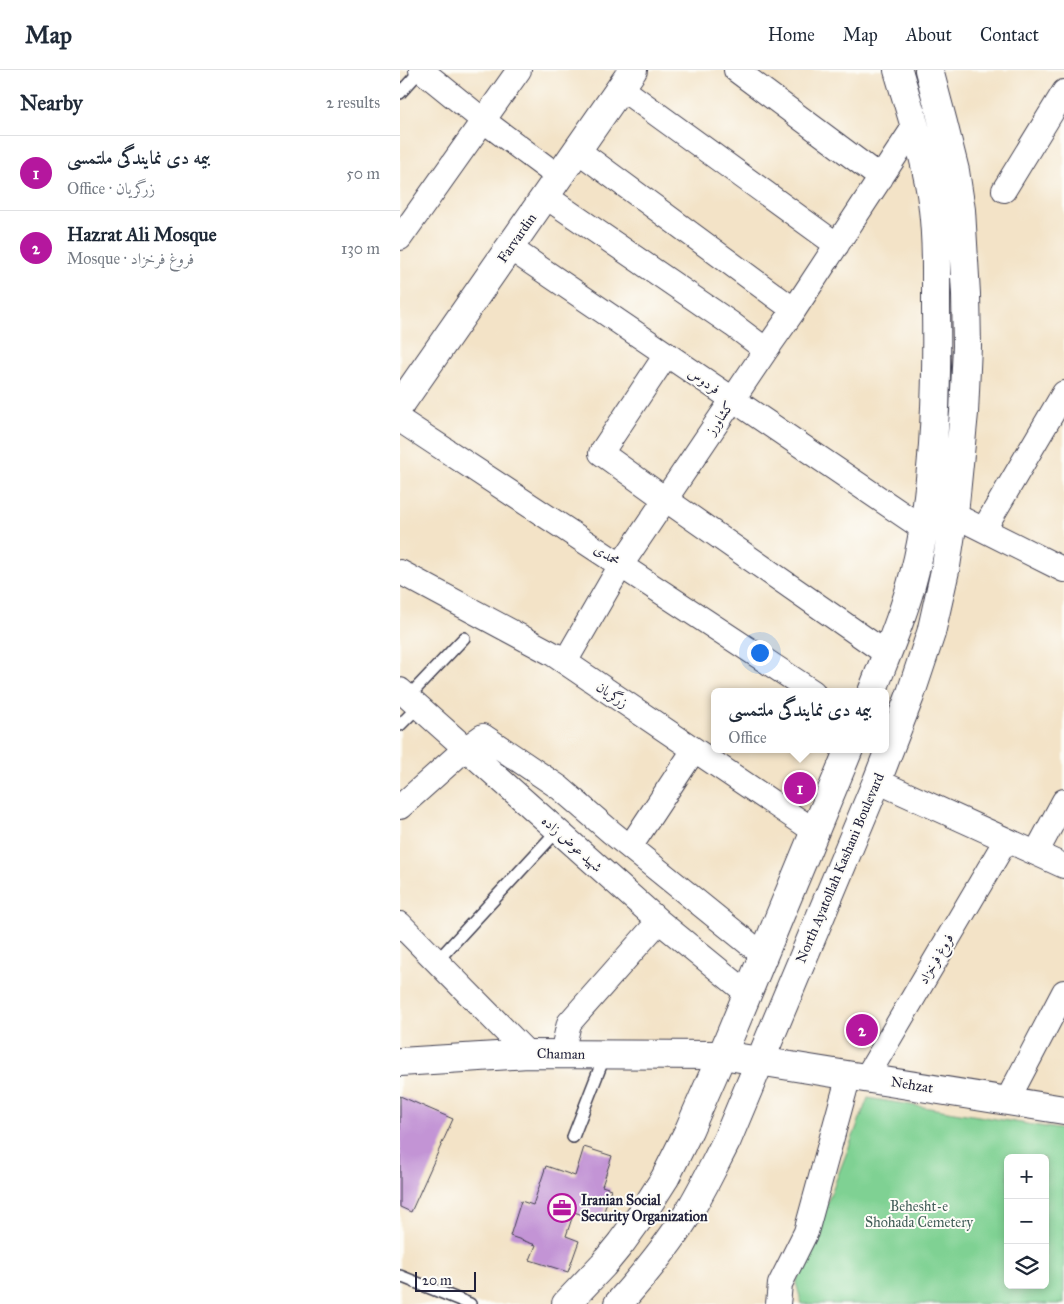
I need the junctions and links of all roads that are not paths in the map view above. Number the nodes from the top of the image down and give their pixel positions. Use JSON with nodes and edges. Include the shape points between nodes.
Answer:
{"nodes":[{"id":1,"x":421,"y":70,"type":"edge"},
{"id":2,"x":519,"y":70,"type":"edge"},
{"id":3,"x":736,"y":70,"type":"edge"},
{"id":4,"x":898,"y":70,"type":"edge"},
{"id":5,"x":929,"y":70,"type":"edge"},
{"id":6,"x":627,"y":79,"type":"edge"},
{"id":7,"x":1064,"y":92,"type":"edge"},
{"id":8,"x":400,"y":93,"type":"edge"},
{"id":9,"x":484,"y":121,"type":"junction"},
{"id":10,"x":914,"y":127,"type":"junction"},
{"id":11,"x":577,"y":150,"type":"junction"},
{"id":12,"x":881,"y":178,"type":"junction"},
{"id":13,"x":552,"y":187,"type":"junction"},
{"id":14,"x":1004,"y":190,"type":"dead end"},
{"id":15,"x":400,"y":238,"type":"edge"},
{"id":16,"x":837,"y":244,"type":"junction"},
{"id":17,"x":510,"y":248,"type":"junction"},
{"id":18,"x":794,"y":310,"type":"junction"},
{"id":19,"x":766,"y":350,"type":"junction"},
{"id":20,"x":666,"y":355,"type":"junction"},
{"id":21,"x":1064,"y":393,"type":"edge"},
{"id":22,"x":733,"y":400,"type":"junction"},
{"id":23,"x":400,"y":405,"type":"edge"},
{"id":24,"x":400,"y":420,"type":"edge"},
{"id":25,"x":665,"y":499,"type":"junction"},
{"id":26,"x":927,"y":502,"type":"junction"},
{"id":27,"x":954,"y":514,"type":"junction"},
{"id":28,"x":924,"y":529,"type":"junction"},
{"id":29,"x":984,"y":529,"type":"junction"},
{"id":30,"x":621,"y":565,"type":"junction"},
{"id":31,"x":1064,"y":570,"type":"edge"},
{"id":32,"x":400,"y":572,"type":"edge"},
{"id":33,"x":464,"y":638,"type":"dead end"},
{"id":34,"x":887,"y":654,"type":"junction"},
{"id":35,"x":565,"y":662,"type":"junction"},
{"id":36,"x":807,"y":688,"type":"edge"},
{"id":37,"x":874,"y":688,"type":"edge"},
{"id":38,"x":409,"y":698,"type":"edge"},
{"id":39,"x":400,"y":725,"type":"edge"},
{"id":40,"x":465,"y":749,"type":"junction"},
{"id":41,"x":889,"y":749,"type":"edge"},
{"id":42,"x":694,"y":750,"type":"junction"},
{"id":43,"x":847,"y":753,"type":"edge"},
{"id":44,"x":888,"y":753,"type":"edge"},
{"id":45,"x":877,"y":780,"type":"junction"},
{"id":46,"x":1064,"y":801,"type":"edge"},
{"id":47,"x":400,"y":807,"type":"edge"},
{"id":48,"x":557,"y":831,"type":"junction"},
{"id":49,"x":816,"y":832,"type":"junction"},
{"id":50,"x":1006,"y":840,"type":"junction"},
{"id":51,"x":630,"y":847,"type":"junction"},
{"id":52,"x":1036,"y":853,"type":"junction"},
{"id":53,"x":1064,"y":866,"type":"edge"},
{"id":54,"x":659,"y":921,"type":"junction"},
{"id":55,"x":400,"y":924,"type":"edge"},
{"id":56,"x":764,"y":955,"type":"junction"},
{"id":57,"x":437,"y":962,"type":"junction"},
{"id":58,"x":1064,"y":992,"type":"edge"},
{"id":59,"x":747,"y":993,"type":"junction"},
{"id":60,"x":528,"y":1054,"type":"junction"},
{"id":61,"x":562,"y":1054,"type":"junction"},
{"id":62,"x":605,"y":1055,"type":"junction"},
{"id":63,"x":722,"y":1055,"type":"junction"},
{"id":64,"x":760,"y":1061,"type":"junction"},
{"id":65,"x":400,"y":1062,"type":"edge"},
{"id":66,"x":858,"y":1077,"type":"junction"},
{"id":67,"x":1007,"y":1101,"type":"junction"},
{"id":68,"x":1064,"y":1110,"type":"edge"},
{"id":69,"x":573,"y":1137,"type":"dead end"},
{"id":70,"x":400,"y":1276,"type":"edge"},
{"id":71,"x":470,"y":1304,"type":"edge"},
{"id":72,"x":566,"y":1304,"type":"edge"},
{"id":73,"x":618,"y":1304,"type":"edge"},
{"id":74,"x":778,"y":1304,"type":"edge"}],
"edges":[{"from":1,"to":8,"type":"lane"},
{"from":1,"to":9,"type":"street"},
{"from":2,"to":9,"type":"street"},
{"from":3,"to":12,"type":"street"},
{"from":4,"to":10,"type":"main road"},
{"from":5,"to":27,"type":"main road","name":"North Ayatollah Kashani Boulevard","via":[[955,171],[964,247],[967,346]]},
{"from":6,"to":11,"type":"main road","name":"Farvardin"},
{"from":6,"to":16,"type":"street"},
{"from":7,"to":14,"type":"street"},
{"from":9,"to":13,"type":"street"},
{"from":9,"to":15,"type":"street"},
{"from":10,"to":12,"type":"street","name":"کشاورز"},
{"from":10,"to":26,"type":"main road","via":[[930,194],[935,235],[937,357],[933,459]]},
{"from":11,"to":13,"type":"main road","name":"Farvardin"},
{"from":11,"to":18,"type":"street"},
{"from":12,"to":16,"type":"street","name":"کشاورز"},
{"from":13,"to":17,"type":"main road","name":"Farvardin"},
{"from":13,"to":19,"type":"street"},
{"from":16,"to":18,"type":"street","name":"کشاورز"},
{"from":17,"to":20,"type":"street","name":"فردوس"},
{"from":17,"to":23,"type":"main road","name":"Farvardin"},
{"from":18,"to":19,"type":"street","name":"کشاورز"},
{"from":19,"to":22,"type":"street","name":"کشاورز"},
{"from":20,"to":22,"type":"street","name":"فردوس"},
{"from":20,"to":25,"type":"street","via":[[601,453]]},
{"from":21,"to":29,"type":"street"},
{"from":22,"to":25,"type":"street","name":"کشاورز"},
{"from":22,"to":28,"type":"street","name":"فردوس"},
{"from":24,"to":30,"type":"street","name":"محمدی"},
{"from":25,"to":30,"type":"street","name":"کشاورز"},
{"from":25,"to":34,"type":"street"},
{"from":26,"to":27,"type":"street"},
{"from":26,"to":28,"type":"main road"},
{"from":27,"to":29,"type":"street"},
{"from":27,"to":41,"type":"main road","name":"North Ayatollah Kashani Boulevard","via":[[930,633]]},
{"from":28,"to":34,"type":"main road","via":[[914,575]]},
{"from":29,"to":31,"type":"street"},
{"from":30,"to":35,"type":"street","name":"کشاورز"},
{"from":30,"to":36,"type":"street","name":"محمدی"},
{"from":32,"to":35,"type":"street","name":"زرگریان"},
{"from":33,"to":38,"type":"lane"},
{"from":34,"to":37,"type":"main road"},
{"from":35,"to":42,"type":"street","name":"زرگریان"},
{"from":38,"to":39,"type":"lane"},
{"from":38,"to":40,"type":"street","name":"شهید عوض زاده"},
{"from":40,"to":47,"type":"street"},
{"from":40,"to":48,"type":"street","name":"شهید عوض زاده"},
{"from":40,"to":51,"type":"street","via":[[483,736],[560,788]]},
{"from":42,"to":49,"type":"street","name":"زرگریان"},
{"from":42,"to":51,"type":"street"},
{"from":43,"to":49,"type":"main road"},
{"from":44,"to":45,"type":"main road","name":"North Ayatollah Kashani Boulevard"},
{"from":45,"to":50,"type":"street"},
{"from":45,"to":64,"type":"main road","name":"North Ayatollah Kashani Boulevard"},
{"from":46,"to":52,"type":"street"},
{"from":48,"to":54,"type":"street","name":"شهید عوض زاده"},
{"from":48,"to":57,"type":"lane"},
{"from":49,"to":56,"type":"main road"},
{"from":50,"to":52,"type":"street"},
{"from":50,"to":66,"type":"street","name":"فروغ فرخزاد"},
{"from":51,"to":56,"type":"street"},
{"from":52,"to":53,"type":"street"},
{"from":54,"to":59,"type":"street","name":"شهید عوض زاده"},
{"from":54,"to":61,"type":"street","via":[[569,1023]]},
{"from":55,"to":57,"type":"street"},
{"from":56,"to":59,"type":"main road"},
{"from":57,"to":60,"type":"street"},
{"from":58,"to":67,"type":"street"},
{"from":59,"to":63,"type":"main road"},
{"from":60,"to":61,"type":"main road","name":"Chaman"},
{"from":60,"to":65,"type":"main road","name":"Chaman"},
{"from":61,"to":62,"type":"main road","name":"Chaman"},
{"from":62,"to":63,"type":"main road","name":"Chaman"},
{"from":62,"to":69,"type":"lane"},
{"from":63,"to":64,"type":"main road","name":"Chaman"},
{"from":63,"to":72,"type":"main road","via":[[690,1130],[646,1207],[603,1265]]},
{"from":64,"to":66,"type":"main road","name":"Nehzat"},
{"from":64,"to":73,"type":"main road","name":"North Ayatollah Kashani Boulevard","via":[[727,1140],[687,1216],[649,1269]]},
{"from":66,"to":67,"type":"main road","name":"Nehzat"},
{"from":66,"to":74,"type":"street","name":"فروغ فرخزاد","via":[[806,1232],[780,1284]]},
{"from":67,"to":68,"type":"main road","name":"Nehzat"},
{"from":70,"to":71,"type":"lane"}]}
